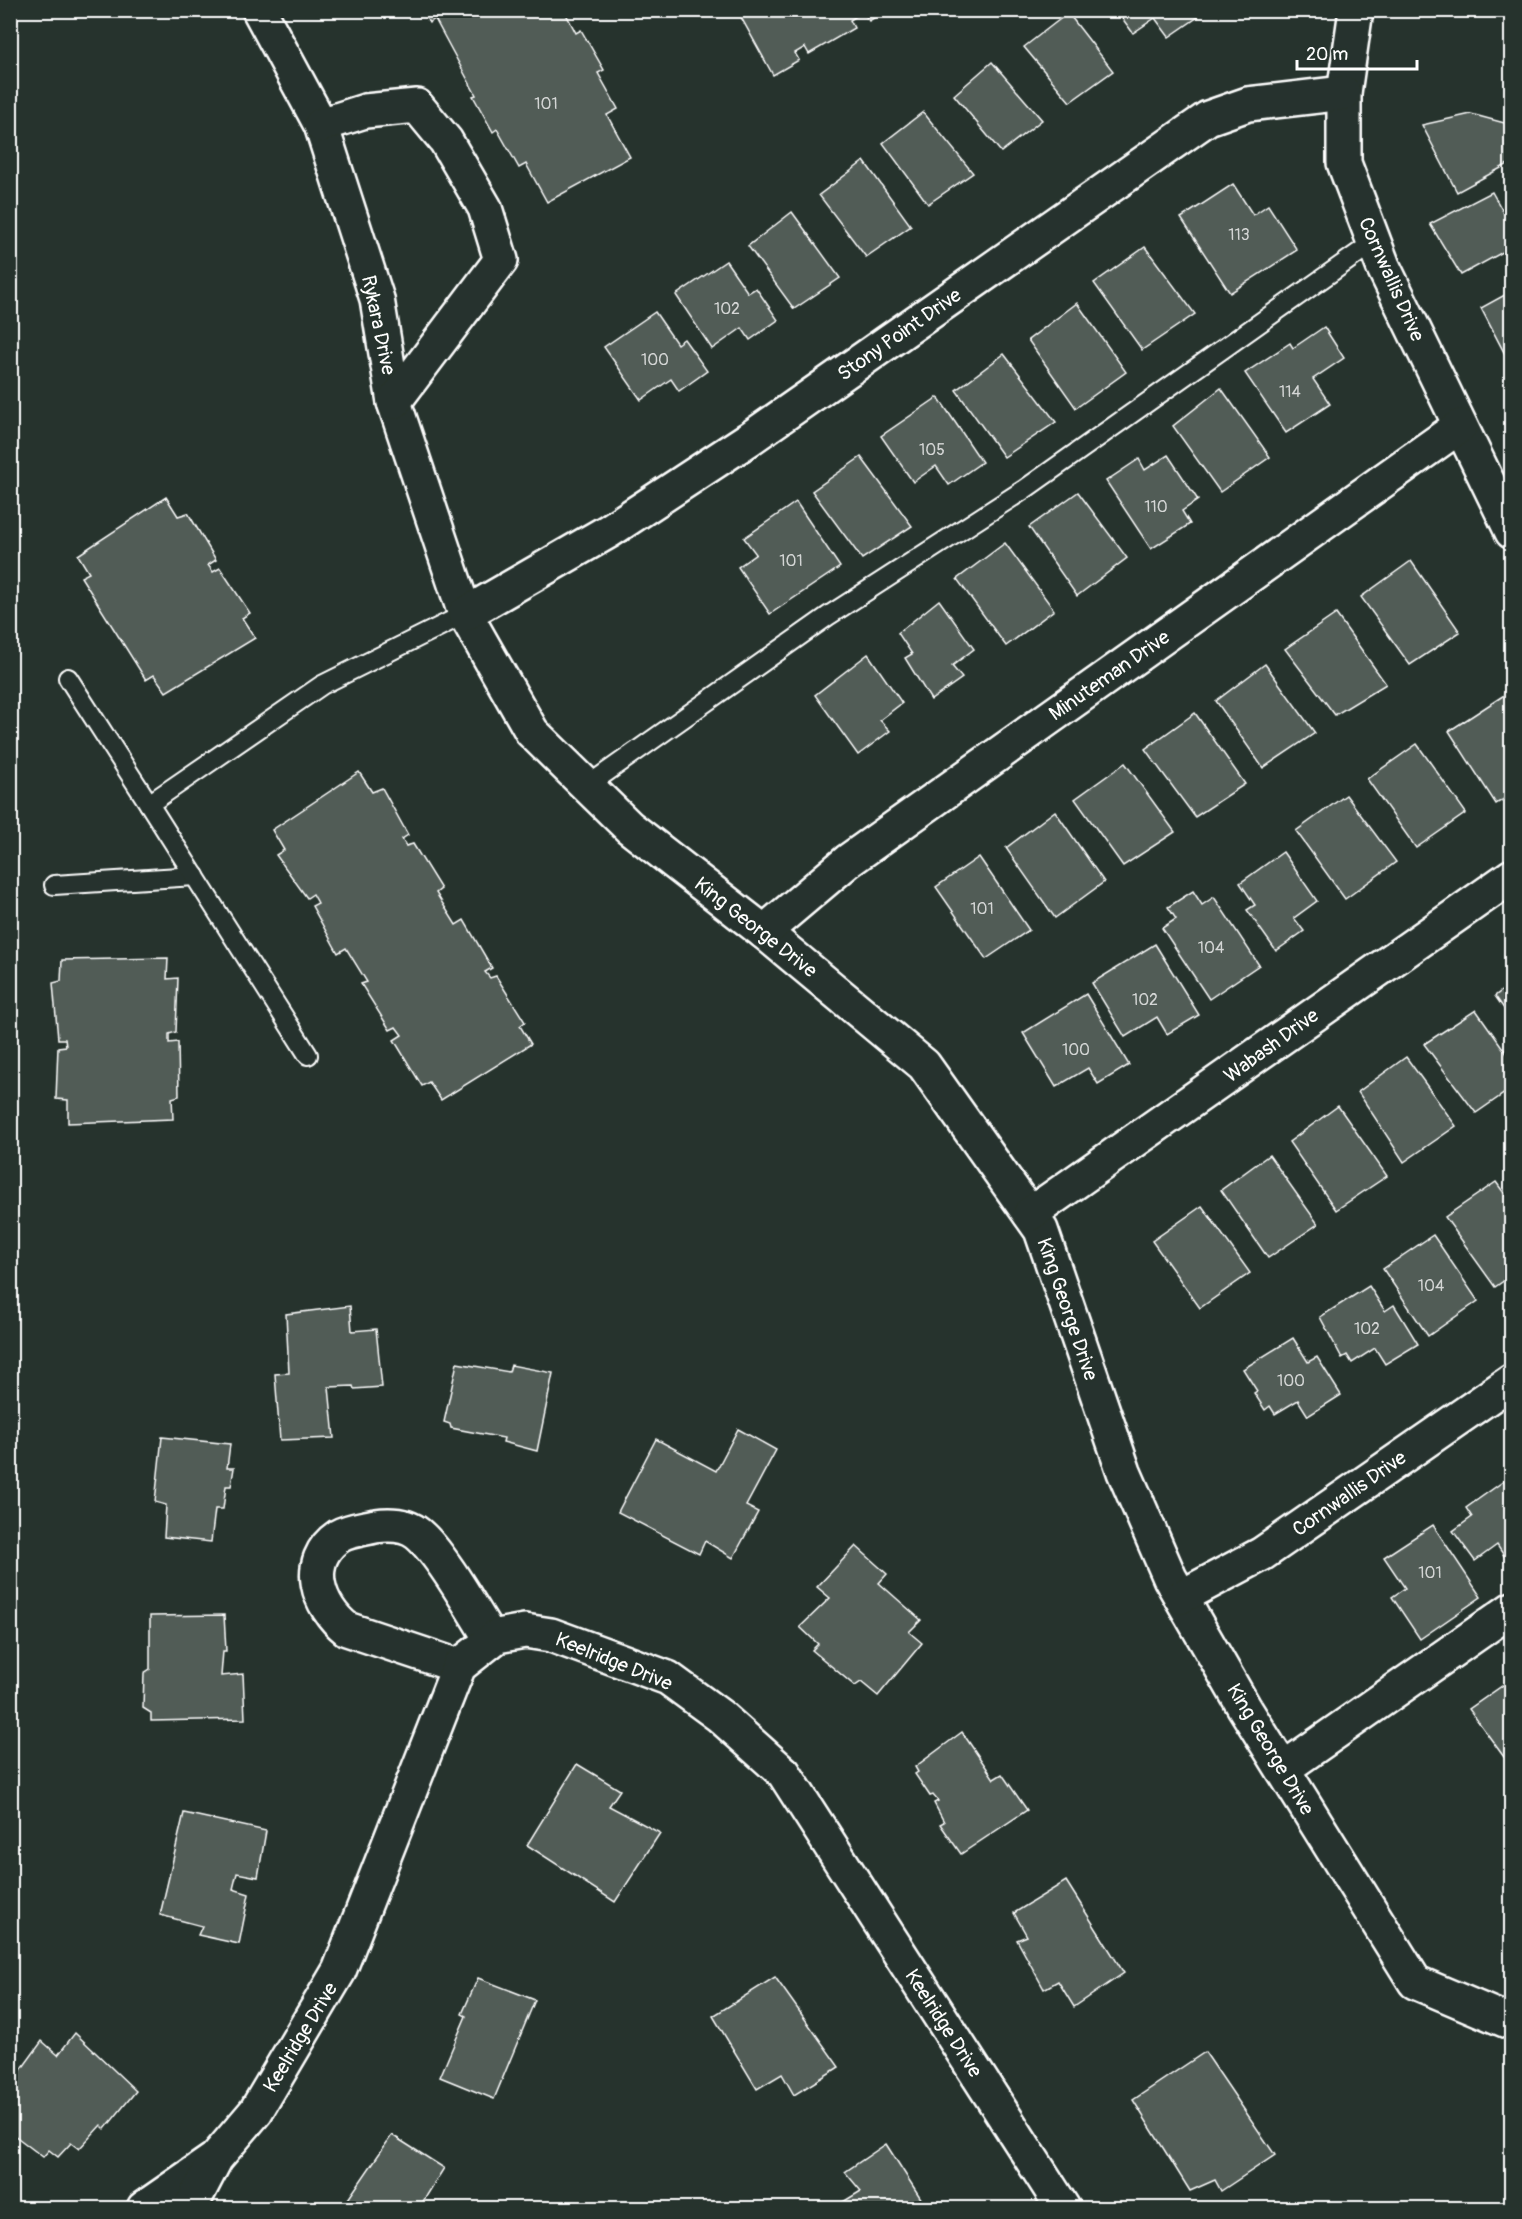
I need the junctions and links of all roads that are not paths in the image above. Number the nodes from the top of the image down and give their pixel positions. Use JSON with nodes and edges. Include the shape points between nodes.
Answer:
{"nodes":[{"id":1,"x":259,"y":10,"type":"edge"},
{"id":2,"x":1356,"y":10,"type":"edge"},
{"id":3,"x":1344,"y":93,"type":"junction"},
{"id":4,"x":321,"y":125,"type":"junction"},
{"id":5,"x":1374,"y":242,"type":"junction"},
{"id":6,"x":393,"y":402,"type":"junction"},
{"id":7,"x":1460,"y":426,"type":"junction"},
{"id":8,"x":1512,"y":532,"type":"edge"},
{"id":9,"x":465,"y":614,"type":"junction"},
{"id":10,"x":68,"y":678,"type":"dead end"},
{"id":11,"x":587,"y":786,"type":"junction"},
{"id":12,"x":149,"y":804,"type":"junction"},
{"id":13,"x":195,"y":876,"type":"junction"},
{"id":14,"x":1512,"y":876,"type":"edge"},
{"id":15,"x":54,"y":885,"type":"dead end"},
{"id":16,"x":764,"y":932,"type":"junction"},
{"id":17,"x":308,"y":1055,"type":"dead end"},
{"id":18,"x":1030,"y":1214,"type":"junction"},
{"id":19,"x":1512,"y":1381,"type":"edge"},
{"id":20,"x":1181,"y":1597,"type":"junction"},
{"id":21,"x":1512,"y":1609,"type":"edge"},
{"id":22,"x":491,"y":1639,"type":"junction"},
{"id":23,"x":457,"y":1670,"type":"junction"},
{"id":24,"x":1283,"y":1769,"type":"junction"},
{"id":25,"x":1512,"y":2023,"type":"edge"},
{"id":26,"x":216,"y":2158,"type":"junction"},
{"id":27,"x":144,"y":2208,"type":"edge"},
{"id":28,"x":190,"y":2208,"type":"edge"},
{"id":29,"x":1063,"y":2208,"type":"edge"}],
"edges":[{"from":1,"to":4,"type":"street","name":"Rykara Drive"},
{"from":2,"to":3,"type":"street","name":"Cornwallis Drive"},
{"from":3,"to":5,"type":"street","name":"Cornwallis Drive","via":[[1344,163]]},
{"from":3,"to":9,"type":"street","name":"Stony Point Drive","via":[[1248,104],[1208,118],[749,439],[609,531]]},
{"from":4,"to":6,"type":"street","name":"Rykara Drive","via":[[377,299]]},
{"from":4,"to":6,"type":"street","via":[[365,111],[417,106],[446,141],[485,208],[501,260]]},
{"from":5,"to":7,"type":"street","name":"Cornwallis Drive"},
{"from":5,"to":11,"type":"lane","via":[[1025,489],[828,616]]},
{"from":6,"to":9,"type":"street","name":"Rykara Drive"},
{"from":7,"to":8,"type":"street","name":"Cornwallis Drive"},
{"from":7,"to":16,"type":"street","name":"Minuteman Drive","via":[[848,861]]},
{"from":9,"to":11,"type":"street","name":"King George Drive","via":[[532,732]]},
{"from":9,"to":12,"type":"lane","via":[[322,685]]},
{"from":10,"to":12,"type":"lane"},
{"from":11,"to":16,"type":"street","name":"King George Drive","via":[[629,826]]},
{"from":12,"to":13,"type":"lane"},
{"from":13,"to":15,"type":"lane"},
{"from":13,"to":17,"type":"lane"},
{"from":14,"to":18,"type":"street","name":"Wabash Drive"},
{"from":16,"to":18,"type":"street","name":"King George Drive","via":[[924,1065]]},
{"from":18,"to":20,"type":"street","name":"King George Drive","via":[[1041,1230],[1124,1472]]},
{"from":19,"to":20,"type":"street","name":"Cornwallis Drive","via":[[1262,1554]]},
{"from":20,"to":24,"type":"street","name":"King George Drive"},
{"from":21,"to":24,"type":"street"},
{"from":22,"to":23,"type":"street","name":"Keelridge Drive"},
{"from":22,"to":23,"type":"street","via":[[431,1547],[411,1529],[384,1525],[347,1533],[332,1542],[322,1557],[318,1575],[323,1602],[333,1618],[347,1629],[452,1664]]},
{"from":22,"to":29,"type":"street","name":"Keelridge Drive","via":[[525,1631],[551,1635],[668,1678],[720,1716],[784,1773]]},
{"from":23,"to":26,"type":"street","name":"Keelridge Drive","via":[[339,1971],[256,2111]]},
{"from":24,"to":25,"type":"street","name":"King George Drive","via":[[1415,1982]]},
{"from":26,"to":27,"type":"street","name":"Keelridge Drive"},
{"from":26,"to":28,"type":"street","name":"Keelridge Drive"}]}
